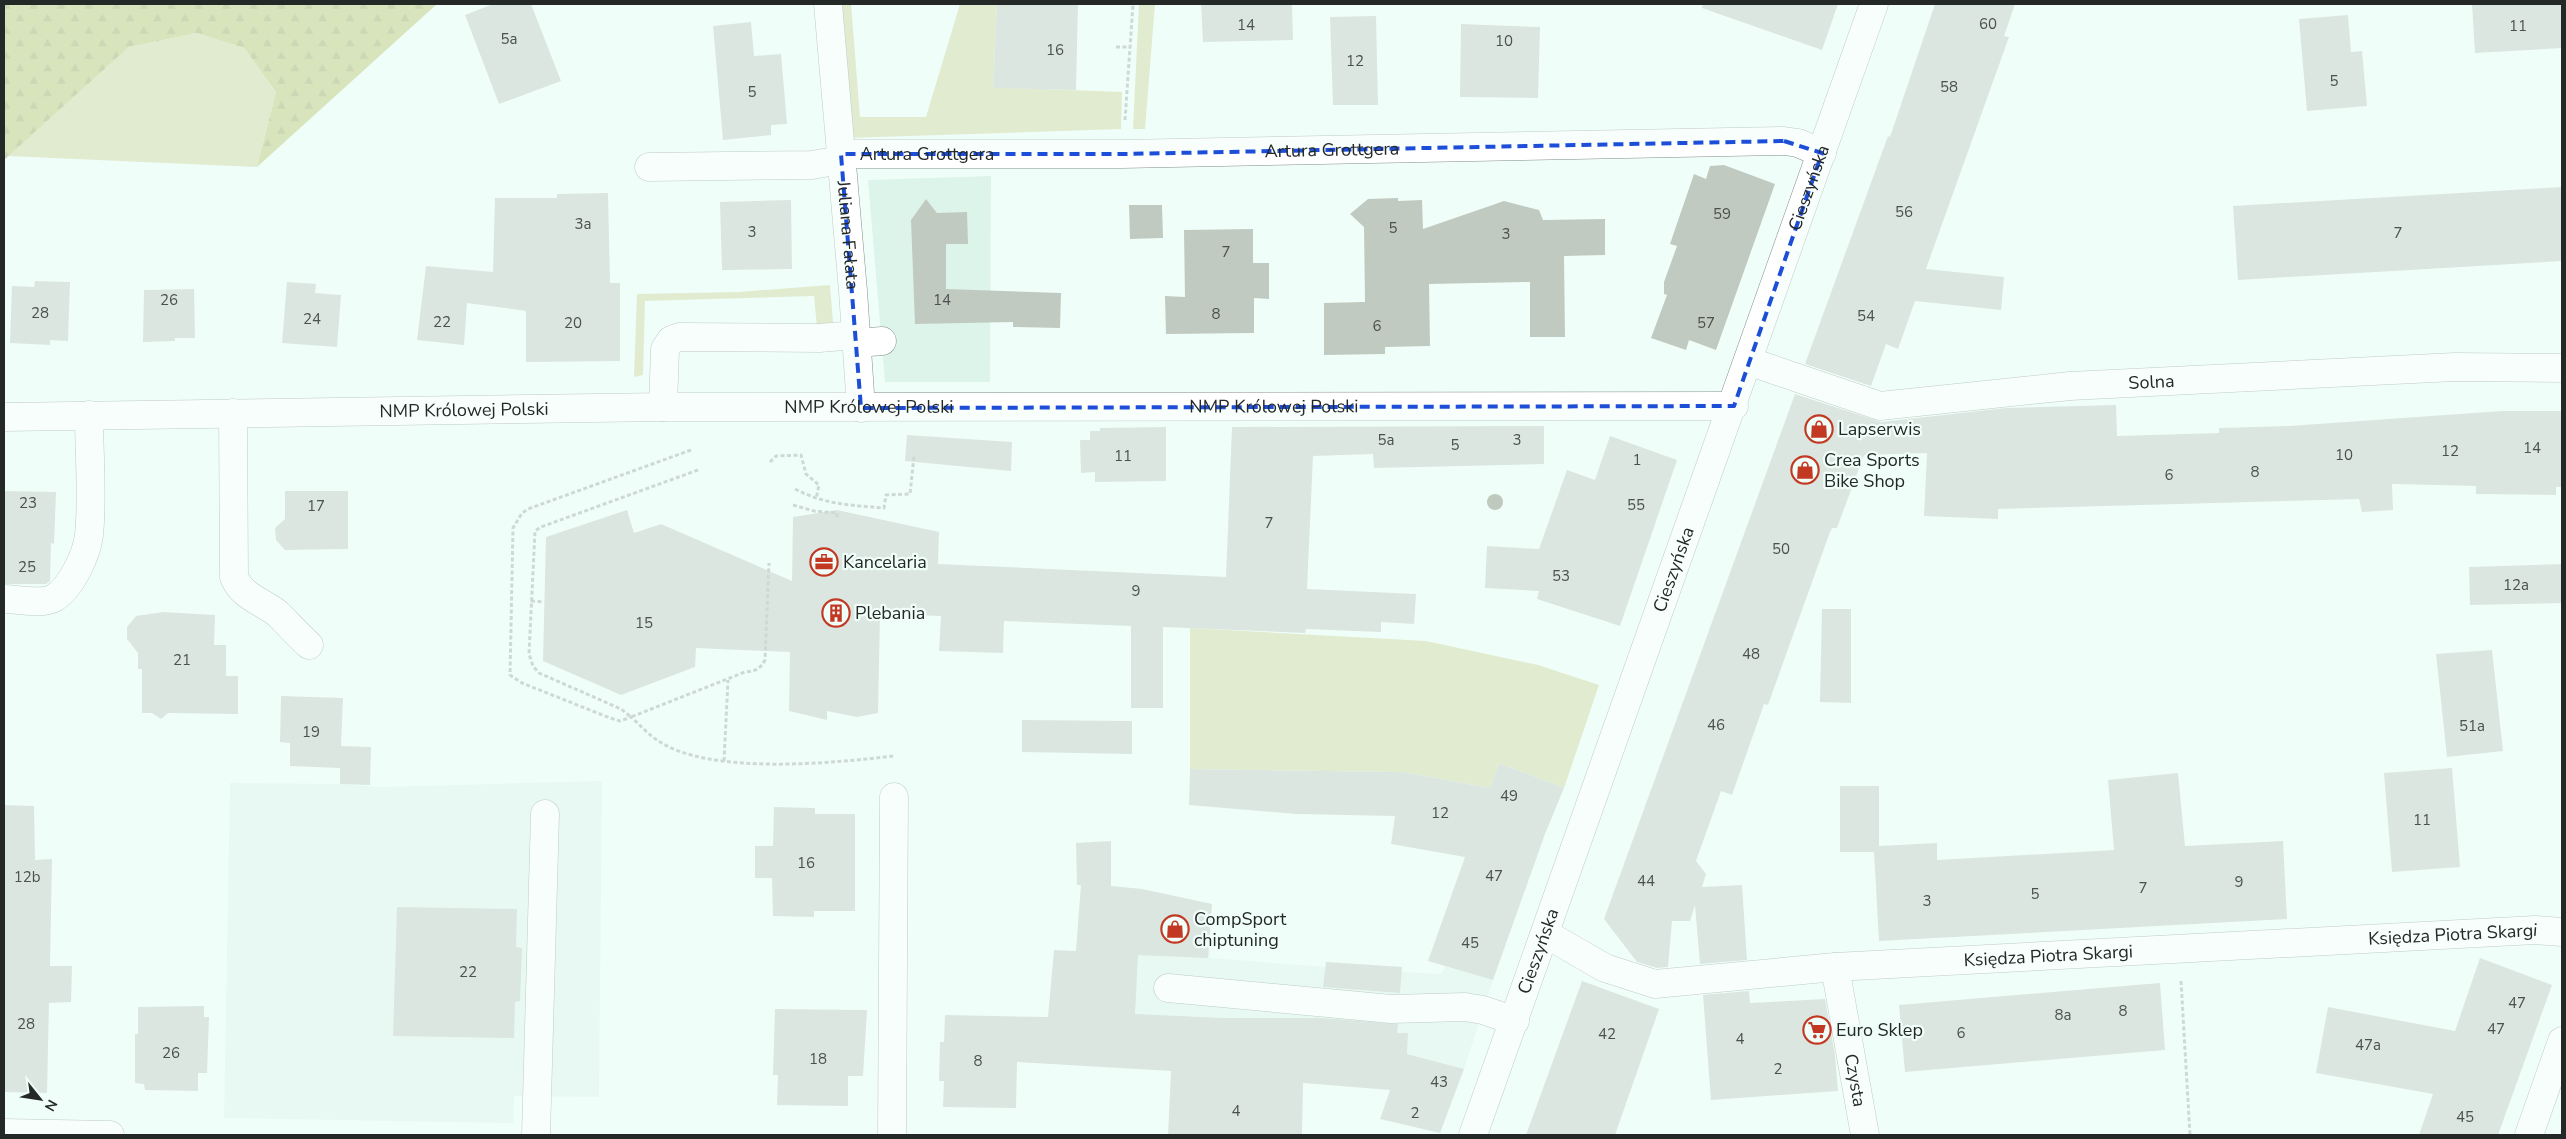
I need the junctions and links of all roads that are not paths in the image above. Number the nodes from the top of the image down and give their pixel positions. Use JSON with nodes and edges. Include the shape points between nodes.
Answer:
{"nodes":[{"id":1,"x":828,"y":4,"type":"edge"},
{"id":2,"x":1874,"y":4,"type":"edge"},
{"id":3,"x":1822,"y":153,"type":"junction"},
{"id":4,"x":841,"y":157,"type":"junction"},
{"id":5,"x":649,"y":168,"type":"dead end"},
{"id":6,"x":865,"y":340,"type":"junction"},
{"id":7,"x":1748,"y":361,"type":"junction"},
{"id":8,"x":2562,"y":368,"type":"edge"},
{"id":9,"x":1734,"y":406,"type":"junction"},
{"id":10,"x":663,"y":407,"type":"junction"},
{"id":11,"x":861,"y":408,"type":"junction"},
{"id":12,"x":233,"y":413,"type":"junction"},
{"id":13,"x":90,"y":415,"type":"junction"},
{"id":14,"x":4,"y":417,"type":"edge"},
{"id":15,"x":4,"y":599,"type":"edge"},
{"id":16,"x":308,"y":645,"type":"dead end"},
{"id":17,"x":894,"y":797,"type":"dead end"},
{"id":18,"x":544,"y":814,"type":"dead end"},
{"id":19,"x":2562,"y":932,"type":"edge"},
{"id":20,"x":1546,"y":934,"type":"junction"},
{"id":21,"x":1835,"y":967,"type":"junction"},
{"id":22,"x":1168,"y":988,"type":"dead end"},
{"id":23,"x":1515,"y":1021,"type":"junction"},
{"id":24,"x":2562,"y":1041,"type":"edge"},
{"id":25,"x":4,"y":1133,"type":"edge"},
{"id":26,"x":110,"y":1135,"type":"edge"},
{"id":27,"x":536,"y":1135,"type":"edge"},
{"id":28,"x":892,"y":1135,"type":"edge"},
{"id":29,"x":1474,"y":1135,"type":"edge"},
{"id":30,"x":1865,"y":1135,"type":"edge"},
{"id":31,"x":2529,"y":1135,"type":"edge"}],
"edges":[{"from":1,"to":4,"type":"street","name":"Juliana Fałata"},
{"from":2,"to":3,"type":"street","name":"Cieszyńska"},
{"from":3,"to":4,"type":"street","name":"Artura Grottgera","via":[[1784,141]]},
{"from":3,"to":7,"type":"street","name":"Cieszyńska"},
{"from":4,"to":5,"type":"street","name":"Artura Grottgera","via":[[812,165]]},
{"from":4,"to":6,"type":"street","name":"Juliana Fałata"},
{"from":6,"to":10,"type":"street","via":[[678,337],[671,340],[665,349]]},
{"from":6,"to":11,"type":"street","name":"Juliana Fałata"},
{"from":7,"to":8,"type":"street","name":"Solna","via":[[1880,406],[2070,386],[2455,367]]},
{"from":7,"to":9,"type":"street","name":"Cieszyńska"},
{"from":9,"to":11,"type":"street","name":"NMP Królowej Polski"},
{"from":9,"to":20,"type":"street","name":"Cieszyńska"},
{"from":10,"to":11,"type":"street","name":"NMP Królowej Polski"},
{"from":10,"to":12,"type":"street","name":"NMP Królowej Polski"},
{"from":12,"to":13,"type":"street","name":"NMP Królowej Polski"},
{"from":12,"to":16,"type":"street","via":[[234,577],[244,593],[277,614]]},
{"from":13,"to":14,"type":"street","name":"NMP Królowej Polski"},
{"from":13,"to":15,"type":"street","via":[[89,537],[80,562],[64,588],[54,597]]},
{"from":17,"to":28,"type":"street"},
{"from":18,"to":27,"type":"street"},
{"from":19,"to":21,"type":"street","name":"Księdza Piotra Skargi","via":[[2535,930]]},
{"from":20,"to":21,"type":"street","name":"Księdza Piotra Skargi","via":[[1605,968],[1655,984]]},
{"from":20,"to":23,"type":"street","name":"Cieszyńska"},
{"from":21,"to":30,"type":"street","name":"Czysta"},
{"from":22,"to":23,"type":"street","via":[[1391,1009],[1465,1007]]},
{"from":23,"to":29,"type":"street","name":"Cieszyńska"},
{"from":24,"to":31,"type":"street"},
{"from":25,"to":26,"type":"street"}]}
